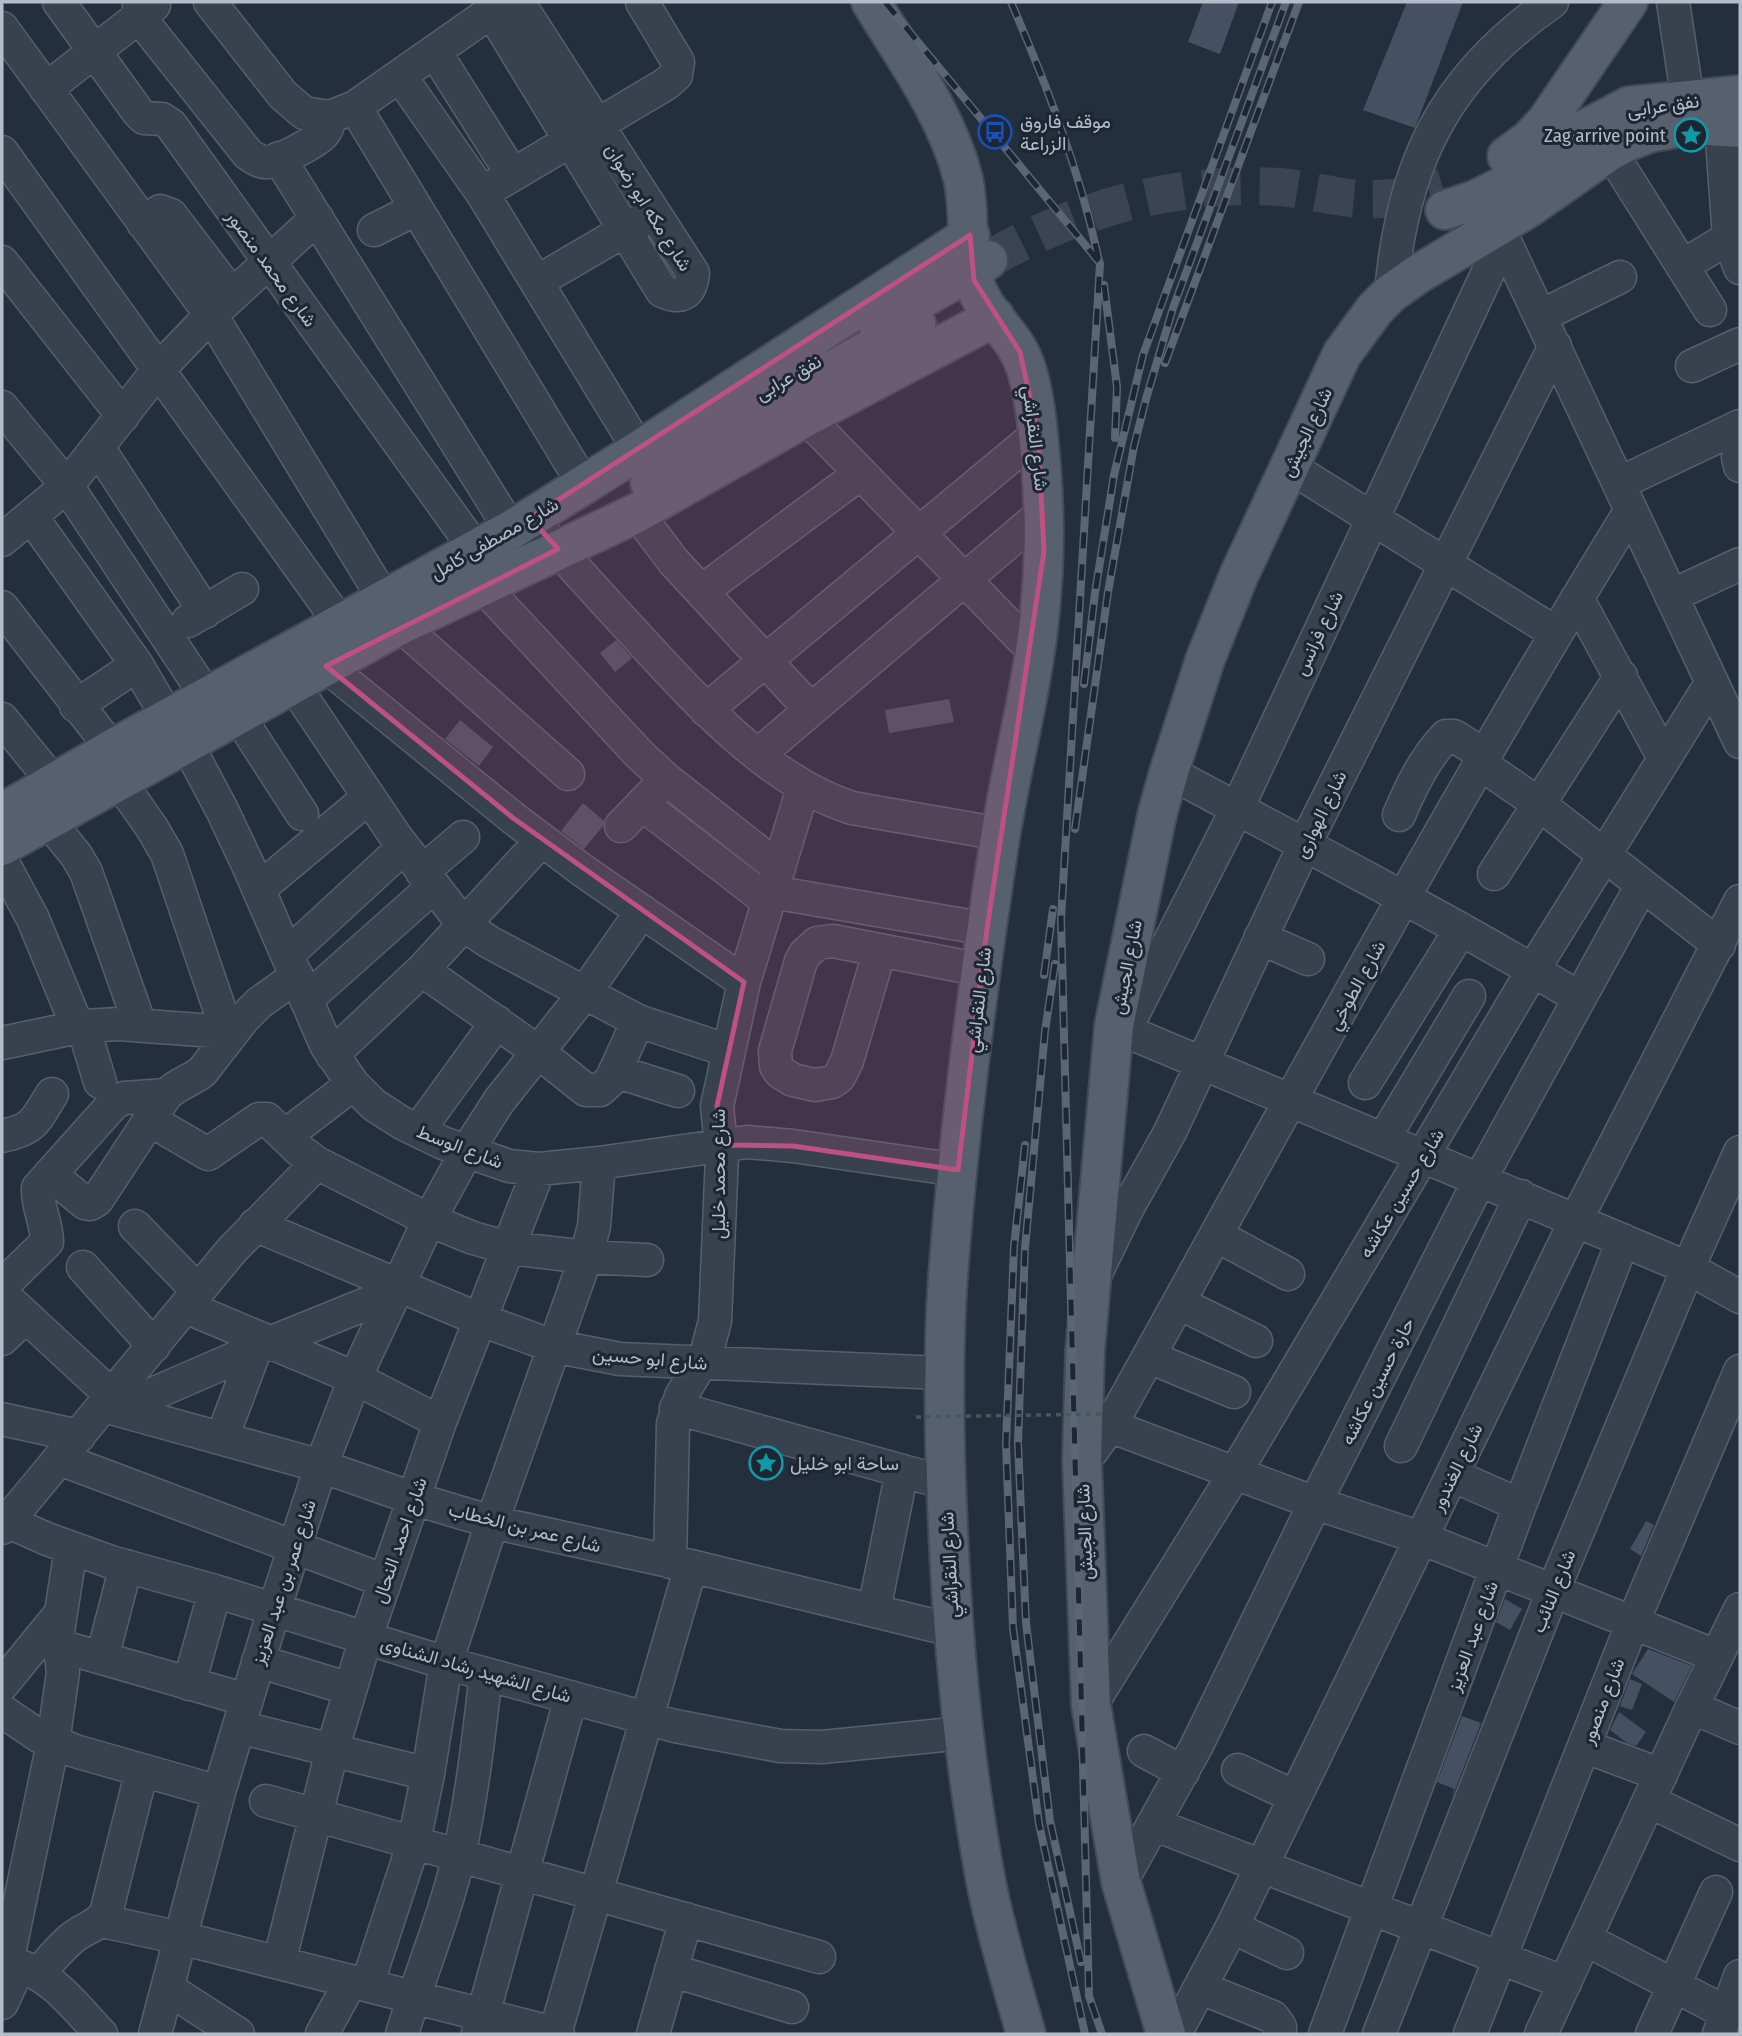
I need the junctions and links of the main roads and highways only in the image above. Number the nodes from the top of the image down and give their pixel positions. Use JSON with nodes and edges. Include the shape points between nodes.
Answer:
{"nodes":[{"id":1,"x":871,"y":2,"type":"edge"},
{"id":2,"x":1628,"y":2,"type":"edge"},
{"id":3,"x":1716,"y":115,"type":"edge"},
{"id":4,"x":983,"y":275,"type":"junction"},
{"id":5,"x":584,"y":485,"type":"junction"},
{"id":6,"x":637,"y":513,"type":"junction"},
{"id":7,"x":472,"y":565,"type":"junction"},
{"id":8,"x":392,"y":612,"type":"junction"},
{"id":9,"x":222,"y":706,"type":"junction"},
{"id":10,"x":25,"y":802,"type":"edge"},
{"id":11,"x":2,"y":846,"type":"edge"},
{"id":12,"x":1026,"y":2034,"type":"edge"},
{"id":13,"x":1166,"y":2034,"type":"edge"}],
"edges":[{"from":1,"to":4,"type":"main road","via":[[949,135]]},
{"from":2,"to":3,"type":"main road","name":"نفق عرابى","via":[[1546,122],[1529,140],[1444,199],[1475,201],[1578,133],[1629,106]]},
{"from":3,"to":13,"type":"main road","name":"شارع الجيش","via":[[1649,133],[1610,151],[1557,191],[1498,246],[1418,274],[1391,293],[1363,323],[1342,354],[1239,575],[1168,772],[1119,1028],[1090,1285],[1082,1460],[1091,1704],[1121,1882]]},
{"from":4,"to":5,"type":"main road","name":"نفق عرابى","via":[[658,452]]},
{"from":4,"to":5,"type":"main road","name":"شارع مصطفى كامل","via":[[639,450]]},
{"from":4,"to":6,"type":"main road","name":"شارع مصطفى كامل","via":[[806,417]]},
{"from":4,"to":6,"type":"main road","name":"نفق عرابى","via":[[676,457],[648,484]]},
{"from":4,"to":12,"type":"main road","name":"شارع النقراشي","via":[[1028,373],[1045,512],[1035,652],[1001,834],[958,1170],[943,1373],[952,1630],[963,1734],[986,1886]]},
{"from":5,"to":7,"type":"main road","name":"شارع مصطفى كامل","via":[[520,524]]},
{"from":6,"to":7,"type":"main road","name":"شارع مصطفى كامل","via":[[558,549]]},
{"from":7,"to":8,"type":"main road","name":"شارع مصطفى كامل"},
{"from":8,"to":9,"type":"main road","name":"شارع مصطفى كامل","via":[[310,675]]},
{"from":8,"to":9,"type":"main road","name":"شارع مصطفى كامل","via":[[340,623]]},
{"from":9,"to":10,"type":"main road","name":"شارع مصطفى كامل","via":[[115,765]]},
{"from":10,"to":11,"type":"main road","name":"شارع مصطفى كامل"}]}
